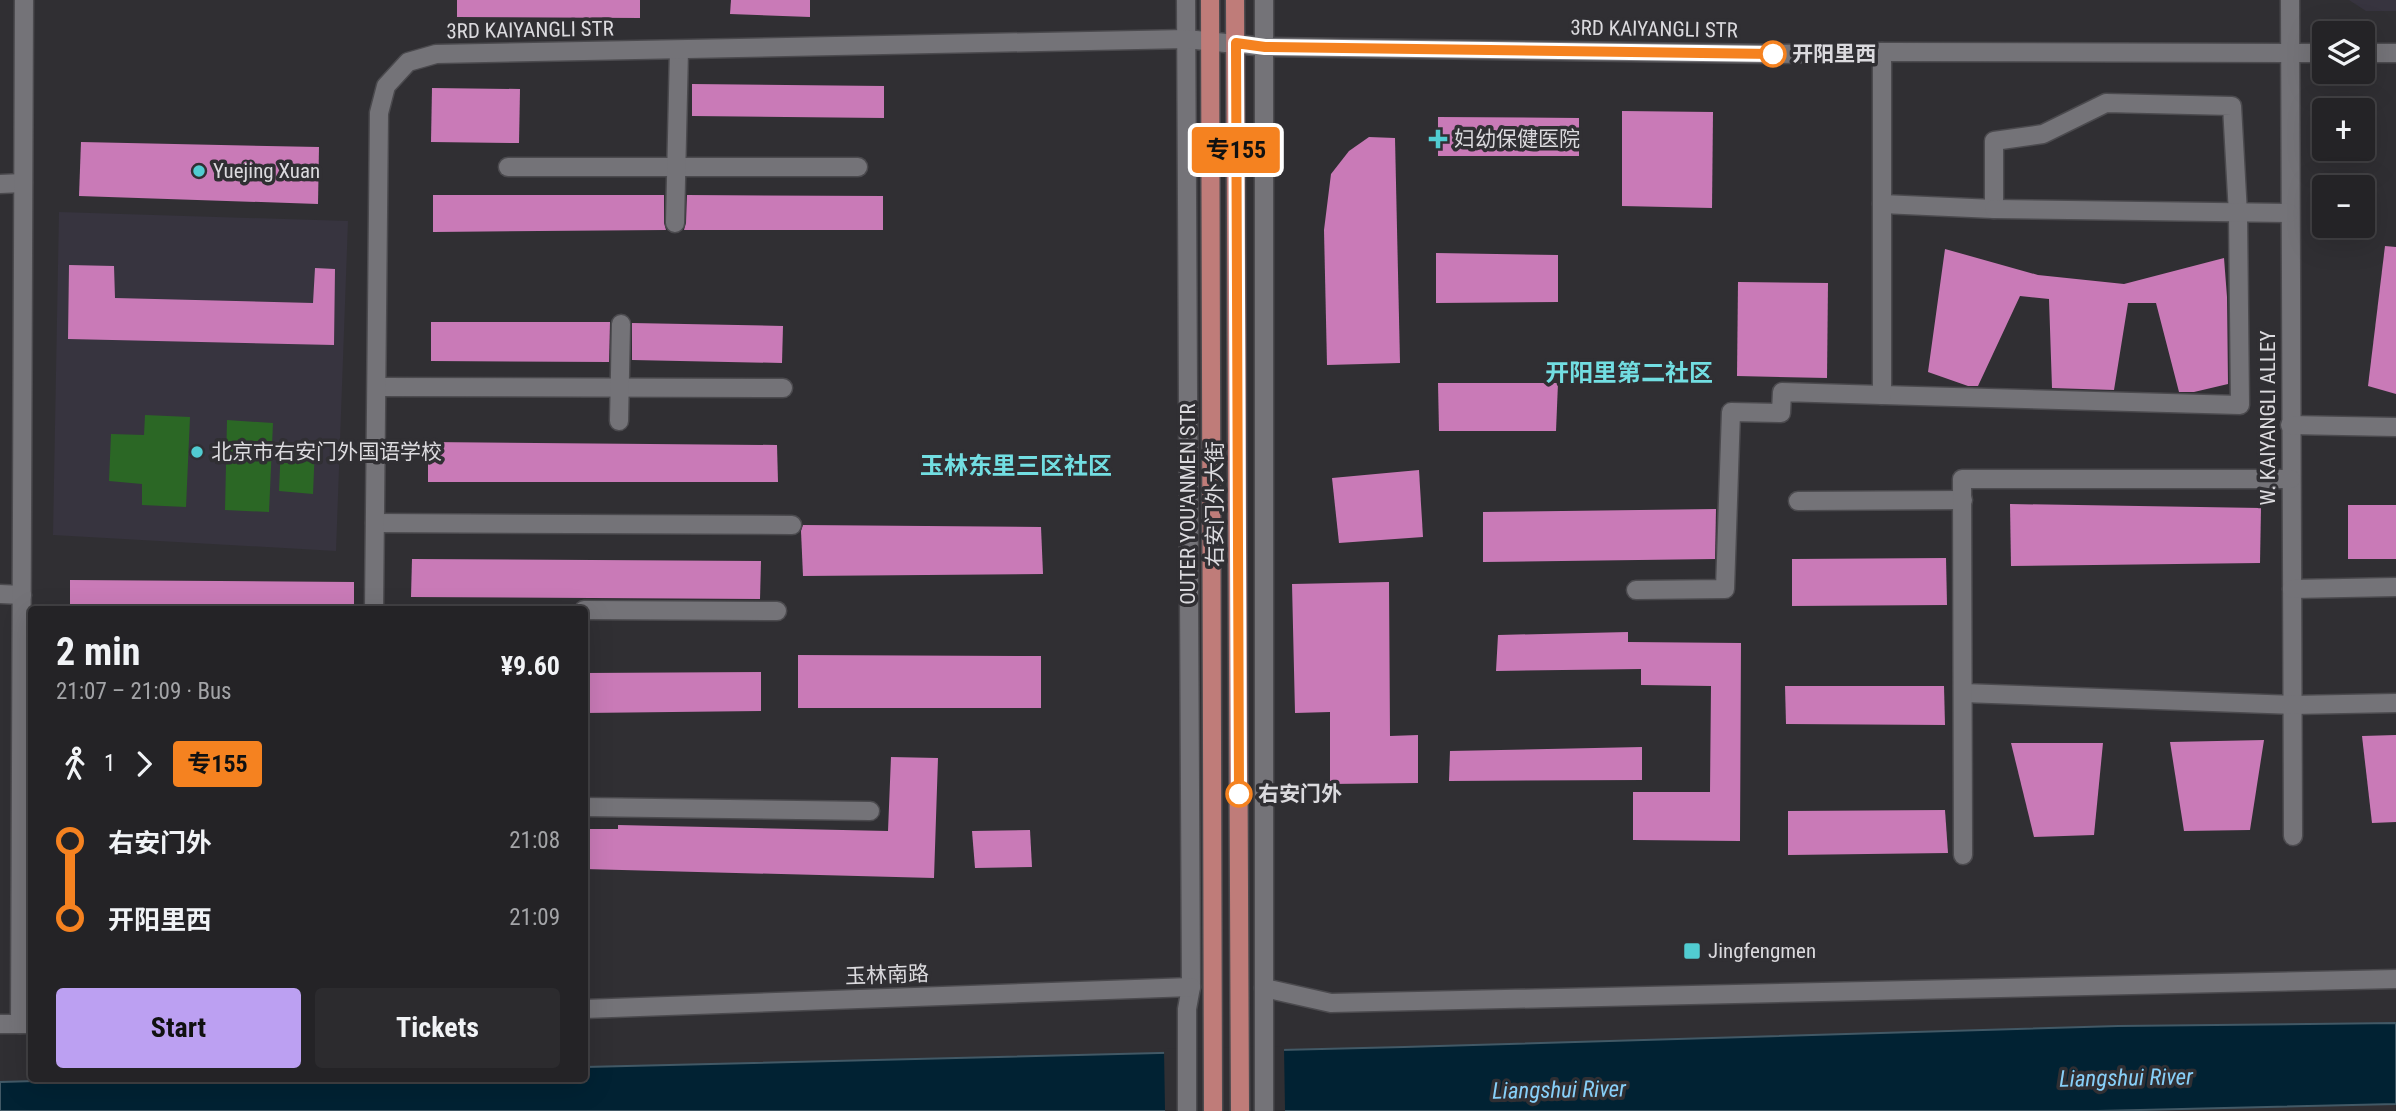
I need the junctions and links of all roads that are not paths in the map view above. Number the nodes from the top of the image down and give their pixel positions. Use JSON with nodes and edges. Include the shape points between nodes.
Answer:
{"nodes":[{"id":1,"x":24,"y":0,"type":"edge"},
{"id":2,"x":1186,"y":0,"type":"edge"},
{"id":3,"x":1210,"y":0,"type":"edge"},
{"id":4,"x":1235,"y":0,"type":"edge"},
{"id":5,"x":1265,"y":0,"type":"edge"},
{"id":6,"x":2290,"y":0,"type":"edge"},
{"id":7,"x":1186,"y":39,"type":"junction"},
{"id":8,"x":1210,"y":40,"type":"junction"},
{"id":9,"x":1236,"y":43,"type":"junction"},
{"id":10,"x":1265,"y":47,"type":"junction"},
{"id":11,"x":679,"y":50,"type":"junction"},
{"id":12,"x":1882,"y":51,"type":"junction"},
{"id":13,"x":2289,"y":53,"type":"junction"},
{"id":14,"x":2312,"y":53,"type":"edge"},
{"id":15,"x":2375,"y":53,"type":"edge"},
{"id":16,"x":2396,"y":53,"type":"edge"},
{"id":17,"x":508,"y":167,"type":"dead end"},
{"id":18,"x":676,"y":167,"type":"junction"},
{"id":19,"x":858,"y":167,"type":"dead end"},
{"id":20,"x":23,"y":183,"type":"junction"},
{"id":21,"x":0,"y":184,"type":"edge"},
{"id":22,"x":1882,"y":204,"type":"junction"},
{"id":23,"x":1994,"y":209,"type":"junction"},
{"id":24,"x":2289,"y":213,"type":"junction"},
{"id":25,"x":2238,"y":214,"type":"junction"},
{"id":26,"x":675,"y":223,"type":"dead end"},
{"id":27,"x":621,"y":324,"type":"dead end"},
{"id":28,"x":377,"y":387,"type":"junction"},
{"id":29,"x":620,"y":387,"type":"junction"},
{"id":30,"x":783,"y":388,"type":"dead end"},
{"id":31,"x":1882,"y":395,"type":"junction"},
{"id":32,"x":619,"y":421,"type":"dead end"},
{"id":33,"x":2290,"y":425,"type":"junction"},
{"id":34,"x":2396,"y":427,"type":"edge"},
{"id":35,"x":2291,"y":479,"type":"junction"},
{"id":36,"x":1963,"y":500,"type":"junction"},
{"id":37,"x":1798,"y":501,"type":"dead end"},
{"id":38,"x":375,"y":523,"type":"junction"},
{"id":39,"x":792,"y":525,"type":"dead end"},
{"id":40,"x":2396,"y":587,"type":"edge"},
{"id":41,"x":2292,"y":589,"type":"junction"},
{"id":42,"x":1636,"y":590,"type":"dead end"},
{"id":43,"x":0,"y":594,"type":"edge"},
{"id":44,"x":22,"y":595,"type":"junction"},
{"id":45,"x":374,"y":606,"type":"edge"},
{"id":46,"x":588,"y":610,"type":"edge"},
{"id":47,"x":777,"y":611,"type":"dead end"},
{"id":48,"x":1963,"y":693,"type":"junction"},
{"id":49,"x":2396,"y":703,"type":"edge"},
{"id":50,"x":2292,"y":705,"type":"junction"},
{"id":51,"x":588,"y":807,"type":"edge"},
{"id":52,"x":870,"y":811,"type":"dead end"},
{"id":53,"x":2293,"y":836,"type":"dead end"},
{"id":54,"x":1963,"y":855,"type":"dead end"},
{"id":55,"x":2396,"y":979,"type":"edge"},
{"id":56,"x":1191,"y":987,"type":"junction"},
{"id":57,"x":1264,"y":988,"type":"junction"},
{"id":58,"x":588,"y":1009,"type":"edge"},
{"id":59,"x":0,"y":1024,"type":"edge"},
{"id":60,"x":26,"y":1024,"type":"edge"},
{"id":61,"x":1187,"y":1111,"type":"edge"},
{"id":62,"x":1213,"y":1111,"type":"edge"},
{"id":63,"x":1240,"y":1111,"type":"edge"},
{"id":64,"x":1264,"y":1111,"type":"edge"}],
"edges":[{"from":1,"to":20,"type":"street"},
{"from":2,"to":7,"type":"street"},
{"from":3,"to":8,"type":"main road","name":"OUTER YOU'ANMEN STR"},
{"from":4,"to":9,"type":"main road","name":"右安门外大街"},
{"from":5,"to":10,"type":"street"},
{"from":6,"to":13,"type":"street","name":"W. KAIYANGLI ALLEY"},
{"from":7,"to":8,"type":"street","name":"3RD KAIYANGLI STR"},
{"from":7,"to":11,"type":"street","name":"3RD KAIYANGLI STR"},
{"from":7,"to":56,"type":"street"},
{"from":8,"to":9,"type":"street","name":"3RD KAIYANGLI STR"},
{"from":8,"to":62,"type":"main road","name":"OUTER YOU'ANMEN STR"},
{"from":9,"to":10,"type":"street","name":"3RD KAIYANGLI STR"},
{"from":9,"to":63,"type":"main road","name":"右安门外大街"},
{"from":10,"to":12,"type":"street","name":"3RD KAIYANGLI STR","via":[[1773,54]]},
{"from":10,"to":57,"type":"street"},
{"from":11,"to":18,"type":"street"},
{"from":11,"to":28,"type":"street","name":"3RD KAIYANGLI STR","via":[[436,54],[408,62],[386,86],[379,113]]},
{"from":12,"to":13,"type":"street","name":"3RD KAIYANGLI STR"},
{"from":12,"to":22,"type":"street"},
{"from":13,"to":14,"type":"street","name":"3RD KAIYANGLI STR"},
{"from":13,"to":24,"type":"street","name":"W. KAIYANGLI ALLEY"},
{"from":15,"to":16,"type":"street"},
{"from":17,"to":18,"type":"street"},
{"from":18,"to":19,"type":"street"},
{"from":18,"to":26,"type":"street"},
{"from":20,"to":21,"type":"street"},
{"from":20,"to":44,"type":"street"},
{"from":22,"to":23,"type":"street"},
{"from":22,"to":31,"type":"street"},
{"from":23,"to":25,"type":"street"},
{"from":23,"to":25,"type":"street","via":[[1994,141],[2043,134],[2106,103],[2232,106]]},
{"from":24,"to":25,"type":"street"},
{"from":24,"to":33,"type":"street","name":"W. KAIYANGLI ALLEY"},
{"from":25,"to":31,"type":"street","via":[[2240,405]]},
{"from":27,"to":29,"type":"street"},
{"from":28,"to":29,"type":"street"},
{"from":28,"to":38,"type":"street","name":"3RD KAIYANGLI STR"},
{"from":29,"to":30,"type":"street"},
{"from":29,"to":32,"type":"street"},
{"from":31,"to":42,"type":"street","via":[[1782,392],[1781,413],[1731,412],[1725,589]]},
{"from":33,"to":34,"type":"street"},
{"from":33,"to":35,"type":"street","name":"W. KAIYANGLI ALLEY"},
{"from":35,"to":36,"type":"street","via":[[1962,479]]},
{"from":35,"to":41,"type":"street","name":"W. KAIYANGLI ALLEY"},
{"from":36,"to":37,"type":"street"},
{"from":36,"to":48,"type":"street"},
{"from":38,"to":39,"type":"street"},
{"from":38,"to":45,"type":"street","name":"3RD KAIYANGLI STR"},
{"from":40,"to":41,"type":"street"},
{"from":41,"to":50,"type":"street","name":"W. KAIYANGLI ALLEY"},
{"from":43,"to":44,"type":"street"},
{"from":44,"to":60,"type":"street"},
{"from":46,"to":47,"type":"street"},
{"from":48,"to":50,"type":"street"},
{"from":48,"to":54,"type":"street"},
{"from":49,"to":50,"type":"street"},
{"from":50,"to":53,"type":"street","name":"W. KAIYANGLI ALLEY"},
{"from":51,"to":52,"type":"street"},
{"from":55,"to":57,"type":"street","via":[[1331,1003]]},
{"from":56,"to":58,"type":"street","name":"玉林南路"},
{"from":56,"to":61,"type":"street"},
{"from":57,"to":64,"type":"street"},
{"from":59,"to":60,"type":"street"}]}
